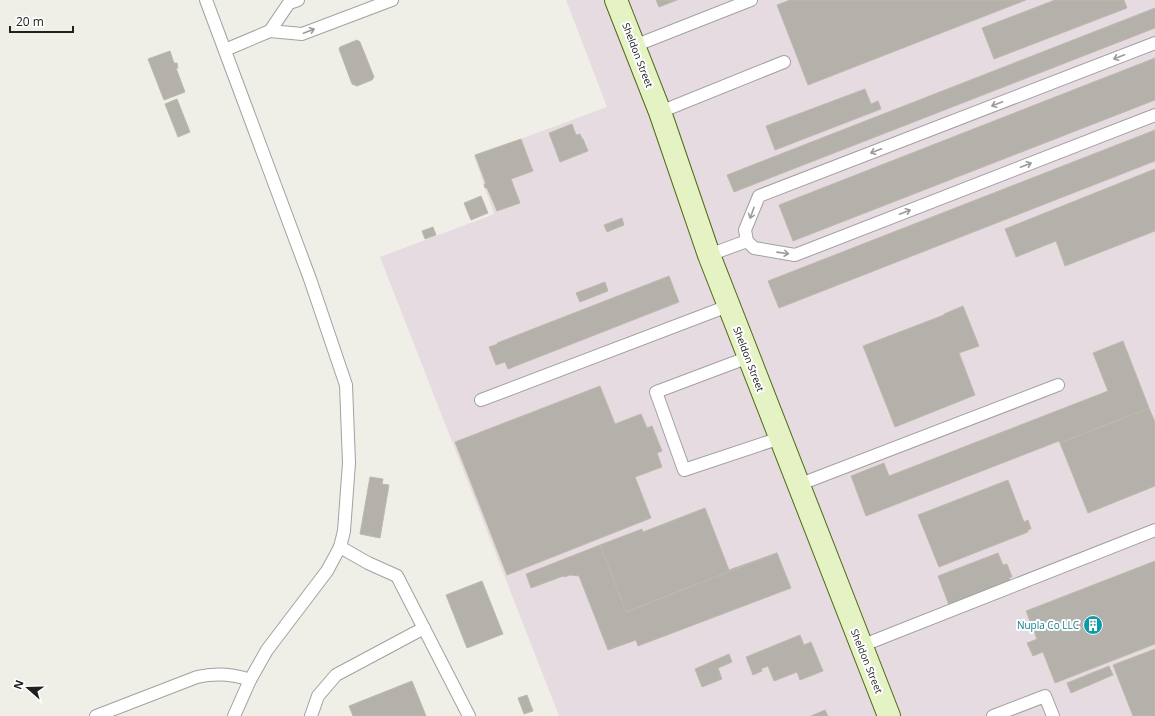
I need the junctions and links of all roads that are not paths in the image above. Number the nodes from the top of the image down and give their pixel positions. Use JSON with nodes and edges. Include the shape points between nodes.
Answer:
{"nodes":[{"id":1,"x":206,"y":0,"type":"edge"},
{"id":2,"x":298,"y":0,"type":"edge"},
{"id":3,"x":392,"y":0,"type":"edge"},
{"id":4,"x":616,"y":0,"type":"edge"},
{"id":5,"x":750,"y":0,"type":"edge"},
{"id":6,"x":270,"y":31,"type":"junction"},
{"id":7,"x":1155,"y":43,"type":"edge"},
{"id":8,"x":634,"y":46,"type":"junction"},
{"id":9,"x":226,"y":50,"type":"junction"},
{"id":10,"x":784,"y":62,"type":"dead end"},
{"id":11,"x":660,"y":112,"type":"junction"},
{"id":12,"x":1155,"y":115,"type":"edge"},
{"id":13,"x":746,"y":241,"type":"junction"},
{"id":14,"x":709,"y":255,"type":"junction"},
{"id":15,"x":728,"y":306,"type":"junction"},
{"id":16,"x":749,"y":357,"type":"junction"},
{"id":17,"x":1058,"y":385,"type":"dead end"},
{"id":18,"x":481,"y":400,"type":"dead end"},
{"id":19,"x":780,"y":438,"type":"junction"},
{"id":20,"x":798,"y":486,"type":"junction"},
{"id":21,"x":1155,"y":530,"type":"edge"},
{"id":22,"x":340,"y":547,"type":"junction"},
{"id":23,"x":424,"y":628,"type":"junction"},
{"id":24,"x":861,"y":646,"type":"junction"},
{"id":25,"x":250,"y":680,"type":"junction"},
{"id":26,"x":96,"y":716,"type":"edge"},
{"id":27,"x":234,"y":716,"type":"edge"},
{"id":28,"x":311,"y":716,"type":"edge"},
{"id":29,"x":469,"y":716,"type":"edge"},
{"id":30,"x":889,"y":716,"type":"edge"},
{"id":31,"x":993,"y":716,"type":"edge"},
{"id":32,"x":1053,"y":716,"type":"edge"}],
"edges":[{"from":1,"to":9,"type":"lane"},
{"from":2,"to":6,"type":"lane","via":[[289,3]]},
{"from":6,"to":3,"type":"lane","one_way":true,"via":[[302,34]]},
{"from":4,"to":8,"type":"main road","name":"Sheldon Street"},
{"from":5,"to":8,"type":"lane"},
{"from":6,"to":9,"type":"lane"},
{"from":7,"to":13,"type":"lane","one_way":true,"via":[[759,196],[745,230]]},
{"from":8,"to":11,"type":"main road","name":"Sheldon Street"},
{"from":9,"to":22,"type":"lane","via":[[310,279],[346,386],[350,463],[344,531]]},
{"from":10,"to":11,"type":"lane"},
{"from":11,"to":14,"type":"main road","name":"Sheldon Street"},
{"from":13,"to":12,"type":"lane","one_way":true,"via":[[754,248],[795,255]]},
{"from":13,"to":14,"type":"lane"},
{"from":14,"to":15,"type":"main road","name":"Sheldon Street"},
{"from":15,"to":16,"type":"main road","name":"Sheldon Street"},
{"from":15,"to":18,"type":"lane"},
{"from":16,"to":19,"type":"main road","name":"Sheldon Street"},
{"from":16,"to":19,"type":"lane","via":[[656,392],[684,470]]},
{"from":17,"to":20,"type":"lane"},
{"from":19,"to":20,"type":"main road","name":"Sheldon Street"},
{"from":20,"to":24,"type":"main road","name":"Sheldon Street"},
{"from":21,"to":24,"type":"lane"},
{"from":22,"to":23,"type":"lane","via":[[397,576]]},
{"from":22,"to":25,"type":"lane","via":[[327,571],[267,650]]},
{"from":23,"to":28,"type":"lane","via":[[336,675],[318,696]]},
{"from":23,"to":29,"type":"lane"},
{"from":24,"to":30,"type":"main road","name":"Sheldon Street"},
{"from":25,"to":26,"type":"lane","via":[[230,675],[204,675]]},
{"from":25,"to":27,"type":"lane"},
{"from":31,"to":32,"type":"lane","via":[[1046,696]]}]}
